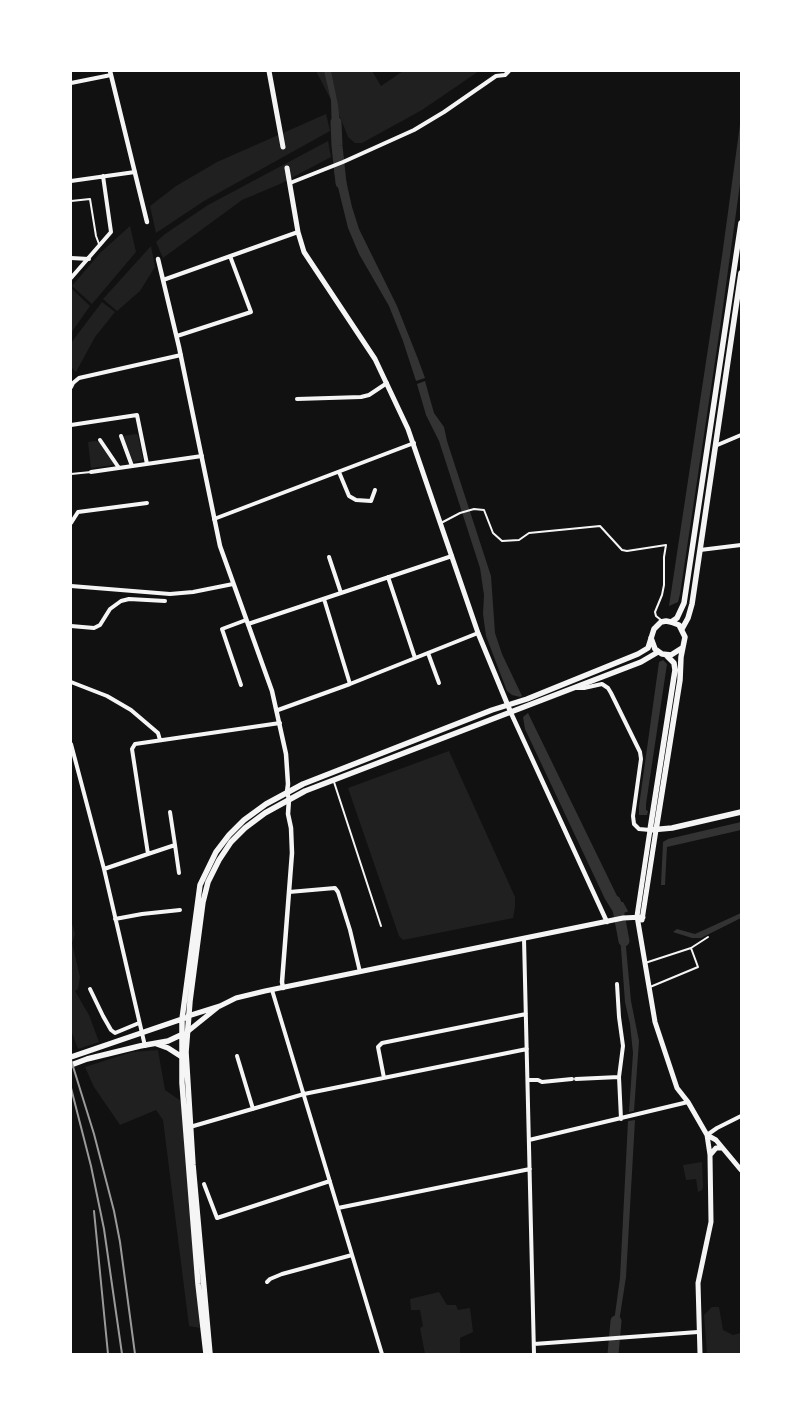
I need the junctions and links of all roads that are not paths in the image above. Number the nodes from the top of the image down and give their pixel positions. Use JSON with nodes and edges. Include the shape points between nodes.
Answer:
{"nodes":[{"id":1,"x":269,"y":71,"type":"edge"},
{"id":2,"x":497,"y":71,"type":"edge"},
{"id":3,"x":509,"y":71,"type":"edge"},
{"id":4,"x":110,"y":73,"type":"edge"},
{"id":5,"x":496,"y":76,"type":"junction"},
{"id":6,"x":71,"y":83,"type":"edge"},
{"id":7,"x":283,"y":147,"type":"dead end"},
{"id":8,"x":287,"y":168,"type":"dead end"},
{"id":9,"x":135,"y":172,"type":"junction"},
{"id":10,"x":103,"y":176,"type":"junction"},
{"id":11,"x":71,"y":181,"type":"edge"},
{"id":12,"x":290,"y":183,"type":"junction"},
{"id":13,"x":71,"y":201,"type":"edge"},
{"id":14,"x":147,"y":222,"type":"dead end"},
{"id":15,"x":741,"y":224,"type":"edge"},
{"id":16,"x":298,"y":232,"type":"junction"},
{"id":17,"x":100,"y":247,"type":"junction"},
{"id":18,"x":230,"y":256,"type":"junction"},
{"id":19,"x":71,"y":258,"type":"edge"},
{"id":20,"x":89,"y":259,"type":"junction"},
{"id":21,"x":158,"y":260,"type":"dead end"},
{"id":22,"x":741,"y":274,"type":"edge"},
{"id":23,"x":71,"y":278,"type":"edge"},
{"id":24,"x":163,"y":280,"type":"junction"},
{"id":25,"x":177,"y":336,"type":"junction"},
{"id":26,"x":181,"y":355,"type":"junction"},
{"id":27,"x":387,"y":383,"type":"junction"},
{"id":28,"x":71,"y":387,"type":"edge"},
{"id":29,"x":297,"y":399,"type":"dead end"},
{"id":30,"x":71,"y":425,"type":"edge"},
{"id":31,"x":741,"y":435,"type":"edge"},
{"id":32,"x":121,"y":436,"type":"dead end"},
{"id":33,"x":100,"y":440,"type":"dead end"},
{"id":34,"x":414,"y":443,"type":"junction"},
{"id":35,"x":715,"y":446,"type":"junction"},
{"id":36,"x":202,"y":456,"type":"junction"},
{"id":37,"x":147,"y":464,"type":"junction"},
{"id":38,"x":132,"y":466,"type":"junction"},
{"id":39,"x":119,"y":468,"type":"junction"},
{"id":40,"x":91,"y":472,"type":"joint"},
{"id":41,"x":339,"y":472,"type":"junction"},
{"id":42,"x":71,"y":474,"type":"edge"},
{"id":43,"x":375,"y":490,"type":"dead end"},
{"id":44,"x":147,"y":502,"type":"dead end"},
{"id":45,"x":214,"y":518,"type":"junction"},
{"id":46,"x":441,"y":523,"type":"junction"},
{"id":47,"x":71,"y":524,"type":"edge"},
{"id":48,"x":741,"y":545,"type":"edge"},
{"id":49,"x":700,"y":550,"type":"junction"},
{"id":50,"x":452,"y":556,"type":"junction"},
{"id":51,"x":329,"y":557,"type":"dead end"},
{"id":52,"x":388,"y":577,"type":"junction"},
{"id":53,"x":233,"y":584,"type":"junction"},
{"id":54,"x":71,"y":586,"type":"edge"},
{"id":55,"x":341,"y":593,"type":"junction"},
{"id":56,"x":324,"y":599,"type":"junction"},
{"id":57,"x":165,"y":601,"type":"dead end"},
{"id":58,"x":669,"y":621,"type":"junction"},
{"id":59,"x":247,"y":622,"type":"junction"},
{"id":60,"x":71,"y":626,"type":"edge"},
{"id":61,"x":682,"y":629,"type":"junction"},
{"id":62,"x":478,"y":633,"type":"junction"},
{"id":63,"x":651,"y":636,"type":"junction"},
{"id":64,"x":683,"y":646,"type":"junction"},
{"id":65,"x":658,"y":652,"type":"junction"},
{"id":66,"x":428,"y":653,"type":"junction"},
{"id":67,"x":666,"y":655,"type":"junction"},
{"id":68,"x":415,"y":658,"type":"junction"},
{"id":69,"x":71,"y":682,"type":"edge"},
{"id":70,"x":439,"y":683,"type":"dead end"},
{"id":71,"x":241,"y":684,"type":"dead end"},
{"id":72,"x":350,"y":684,"type":"junction"},
{"id":73,"x":574,"y":687,"type":"junction"},
{"id":74,"x":507,"y":705,"type":"junction"},
{"id":75,"x":278,"y":710,"type":"junction"},
{"id":76,"x":511,"y":713,"type":"junction"},
{"id":77,"x":280,"y":722,"type":"junction"},
{"id":78,"x":160,"y":740,"type":"junction"},
{"id":79,"x":71,"y":744,"type":"edge"},
{"id":80,"x":334,"y":780,"type":"junction"},
{"id":81,"x":287,"y":792,"type":"junction"},
{"id":82,"x":289,"y":799,"type":"junction"},
{"id":83,"x":170,"y":812,"type":"dead end"},
{"id":84,"x":741,"y":812,"type":"edge"},
{"id":85,"x":653,"y":830,"type":"junction"},
{"id":86,"x":174,"y":844,"type":"junction"},
{"id":87,"x":148,"y":854,"type":"junction"},
{"id":88,"x":104,"y":869,"type":"junction"},
{"id":89,"x":179,"y":872,"type":"dead end"},
{"id":90,"x":289,"y":892,"type":"junction"},
{"id":91,"x":180,"y":910,"type":"dead end"},
{"id":92,"x":602,"y":913,"type":"junction"},
{"id":93,"x":637,"y":916,"type":"junction"},
{"id":94,"x":643,"y":917,"type":"junction"},
{"id":95,"x":115,"y":919,"type":"junction"},
{"id":96,"x":608,"y":922,"type":"junction"},
{"id":97,"x":595,"y":924,"type":"junction"},
{"id":98,"x":382,"y":926,"type":"dead end"},
{"id":99,"x":639,"y":930,"type":"junction"},
{"id":100,"x":708,"y":937,"type":"dead end"},
{"id":101,"x":524,"y":939,"type":"junction"},
{"id":102,"x":691,"y":948,"type":"junction"},
{"id":103,"x":644,"y":963,"type":"junction"},
{"id":104,"x":360,"y":972,"type":"junction"},
{"id":105,"x":617,"y":984,"type":"dead end"},
{"id":106,"x":283,"y":988,"type":"junction"},
{"id":107,"x":648,"y":988,"type":"junction"},
{"id":108,"x":90,"y":989,"type":"dead end"},
{"id":109,"x":272,"y":990,"type":"junction"},
{"id":110,"x":184,"y":994,"type":"junction"},
{"id":111,"x":220,"y":1006,"type":"junction"},
{"id":112,"x":526,"y":1014,"type":"junction"},
{"id":113,"x":185,"y":1018,"type":"junction"},
{"id":114,"x":174,"y":1022,"type":"junction"},
{"id":115,"x":139,"y":1023,"type":"junction"},
{"id":116,"x":142,"y":1033,"type":"junction"},
{"id":117,"x":185,"y":1034,"type":"junction"},
{"id":118,"x":156,"y":1044,"type":"junction"},
{"id":119,"x":145,"y":1046,"type":"junction"},
{"id":120,"x":527,"y":1050,"type":"junction"},
{"id":121,"x":237,"y":1056,"type":"dead end"},
{"id":122,"x":71,"y":1057,"type":"edge"},
{"id":123,"x":182,"y":1057,"type":"junction"},
{"id":124,"x":71,"y":1065,"type":"edge"},
{"id":125,"x":619,"y":1077,"type":"junction"},
{"id":126,"x":384,"y":1078,"type":"junction"},
{"id":127,"x":528,"y":1080,"type":"junction"},
{"id":128,"x":304,"y":1094,"type":"junction"},
{"id":129,"x":688,"y":1102,"type":"junction"},
{"id":130,"x":253,"y":1109,"type":"junction"},
{"id":131,"x":741,"y":1116,"type":"edge"},
{"id":132,"x":621,"y":1119,"type":"junction"},
{"id":133,"x":190,"y":1127,"type":"junction"},
{"id":134,"x":707,"y":1135,"type":"junction"},
{"id":135,"x":529,"y":1140,"type":"junction"},
{"id":136,"x":722,"y":1148,"type":"junction"},
{"id":137,"x":710,"y":1155,"type":"junction"},
{"id":138,"x":530,"y":1169,"type":"junction"},
{"id":139,"x":741,"y":1170,"type":"edge"},
{"id":140,"x":330,"y":1181,"type":"junction"},
{"id":141,"x":204,"y":1184,"type":"dead end"},
{"id":142,"x":338,"y":1208,"type":"junction"},
{"id":143,"x":352,"y":1255,"type":"junction"},
{"id":144,"x":267,"y":1282,"type":"dead end"},
{"id":145,"x":698,"y":1332,"type":"junction"},
{"id":146,"x":534,"y":1344,"type":"junction"},
{"id":147,"x":206,"y":1354,"type":"edge"},
{"id":148,"x":210,"y":1354,"type":"edge"},
{"id":149,"x":382,"y":1354,"type":"edge"},
{"id":150,"x":534,"y":1354,"type":"edge"},
{"id":151,"x":700,"y":1354,"type":"edge"}],
"edges":[{"from":1,"to":7,"type":"main road"},
{"from":2,"to":5,"type":"street"},
{"from":3,"to":5,"type":"street"},
{"from":4,"to":6,"type":"street"},
{"from":4,"to":9,"type":"street"},
{"from":5,"to":12,"type":"street","via":[[414,130]]},
{"from":8,"to":12,"type":"main road"},
{"from":9,"to":10,"type":"street"},
{"from":9,"to":14,"type":"street"},
{"from":10,"to":11,"type":"street"},
{"from":10,"to":17,"type":"street","via":[[112,232]]},
{"from":12,"to":16,"type":"main road"},
{"from":13,"to":17,"type":"lane","via":[[90,199]]},
{"from":15,"to":58,"type":"main road","via":[[684,603],[677,618]]},
{"from":16,"to":18,"type":"street"},
{"from":16,"to":27,"type":"main road","via":[[308,260],[375,359]]},
{"from":17,"to":20,"type":"street"},
{"from":18,"to":24,"type":"street"},
{"from":18,"to":25,"type":"street","via":[[251,312]]},
{"from":19,"to":20,"type":"street"},
{"from":20,"to":23,"type":"street"},
{"from":21,"to":24,"type":"street"},
{"from":22,"to":35,"type":"main road"},
{"from":24,"to":25,"type":"street"},
{"from":25,"to":26,"type":"street"},
{"from":26,"to":28,"type":"street","via":[[79,378]]},
{"from":26,"to":36,"type":"street"},
{"from":27,"to":29,"type":"street","via":[[368,395]]},
{"from":27,"to":34,"type":"main road"},
{"from":30,"to":37,"type":"street","via":[[137,415]]},
{"from":31,"to":35,"type":"street"},
{"from":32,"to":38,"type":"street"},
{"from":33,"to":39,"type":"street"},
{"from":34,"to":41,"type":"street"},
{"from":34,"to":46,"type":"main road"},
{"from":35,"to":49,"type":"main road"},
{"from":36,"to":37,"type":"street"},
{"from":36,"to":45,"type":"street"},
{"from":37,"to":38,"type":"street"},
{"from":38,"to":39,"type":"street"},
{"from":39,"to":40,"type":"street"},
{"from":40,"to":42,"type":"lane"},
{"from":41,"to":43,"type":"street","via":[[350,496],[356,500],[371,501]]},
{"from":41,"to":45,"type":"street"},
{"from":44,"to":47,"type":"street","via":[[78,512]]},
{"from":45,"to":53,"type":"street"},
{"from":46,"to":50,"type":"main road"},
{"from":46,"to":58,"type":"lane","via":[[460,513],[484,510],[493,533],[502,541],[519,540],[529,533],[600,526],[622,550],[666,545],[664,585],[655,612],[660,620]]},
{"from":48,"to":49,"type":"street"},
{"from":49,"to":61,"type":"main road","via":[[692,604]]},
{"from":50,"to":52,"type":"street"},
{"from":50,"to":62,"type":"main road"},
{"from":51,"to":55,"type":"street"},
{"from":52,"to":55,"type":"street"},
{"from":52,"to":68,"type":"street"},
{"from":53,"to":54,"type":"street","via":[[170,594]]},
{"from":53,"to":59,"type":"street"},
{"from":55,"to":56,"type":"street"},
{"from":56,"to":59,"type":"street"},
{"from":56,"to":72,"type":"street"},
{"from":57,"to":60,"type":"street","via":[[120,601],[100,625],[94,628]]},
{"from":58,"to":61,"type":"main road"},
{"from":58,"to":63,"type":"main road","via":[[657,625]]},
{"from":59,"to":71,"type":"street","via":[[222,629]]},
{"from":59,"to":75,"type":"street"},
{"from":61,"to":64,"type":"main road","via":[[685,637]]},
{"from":62,"to":66,"type":"street"},
{"from":62,"to":74,"type":"main road"},
{"from":63,"to":65,"type":"main road","via":[[652,645]]},
{"from":63,"to":74,"type":"main road","via":[[648,648],[638,654]]},
{"from":64,"to":67,"type":"main road","via":[[676,653]]},
{"from":64,"to":85,"type":"main road","via":[[680,680]]},
{"from":65,"to":67,"type":"main road"},
{"from":65,"to":73,"type":"main road","via":[[641,662]]},
{"from":66,"to":68,"type":"street"},
{"from":66,"to":70,"type":"street"},
{"from":67,"to":85,"type":"main road","via":[[674,663],[675,670]]},
{"from":68,"to":72,"type":"street"},
{"from":69,"to":78,"type":"street","via":[[107,696],[131,710],[158,733]]},
{"from":72,"to":75,"type":"street"},
{"from":73,"to":76,"type":"main road"},
{"from":73,"to":85,"type":"street","via":[[602,684],[608,688],[640,752],[634,824],[643,830]]},
{"from":74,"to":76,"type":"main road"},
{"from":74,"to":81,"type":"main road"},
{"from":75,"to":77,"type":"street"},
{"from":76,"to":80,"type":"main road"},
{"from":76,"to":92,"type":"street"},
{"from":77,"to":78,"type":"street"},
{"from":77,"to":81,"type":"street","via":[[286,754]]},
{"from":78,"to":87,"type":"street","via":[[135,744],[132,749]]},
{"from":79,"to":88,"type":"street"},
{"from":80,"to":82,"type":"main road"},
{"from":80,"to":98,"type":"lane"},
{"from":81,"to":82,"type":"street"},
{"from":81,"to":110,"type":"main road","via":[[244,820],[216,852],[205,872],[197,900]]},
{"from":82,"to":90,"type":"street","via":[[292,853]]},
{"from":82,"to":113,"type":"main road","via":[[265,813],[231,842],[208,882]]},
{"from":83,"to":86,"type":"street"},
{"from":84,"to":85,"type":"main road"},
{"from":85,"to":93,"type":"main road"},
{"from":85,"to":94,"type":"main road"},
{"from":86,"to":87,"type":"street"},
{"from":86,"to":89,"type":"street"},
{"from":87,"to":88,"type":"street"},
{"from":88,"to":95,"type":"street"},
{"from":90,"to":104,"type":"street","via":[[335,888]]},
{"from":90,"to":106,"type":"street"},
{"from":91,"to":95,"type":"street"},
{"from":92,"to":96,"type":"street"},
{"from":92,"to":97,"type":"street"},
{"from":93,"to":94,"type":"main road"},
{"from":93,"to":96,"type":"main road"},
{"from":93,"to":99,"type":"main road"},
{"from":94,"to":99,"type":"main road"},
{"from":95,"to":115,"type":"street"},
{"from":96,"to":97,"type":"main road"},
{"from":97,"to":101,"type":"main road"},
{"from":99,"to":103,"type":"main road"},
{"from":100,"to":102,"type":"lane"},
{"from":101,"to":104,"type":"main road"},
{"from":101,"to":112,"type":"street"},
{"from":102,"to":103,"type":"lane"},
{"from":102,"to":107,"type":"lane","via":[[698,967]]},
{"from":103,"to":107,"type":"main road"},
{"from":104,"to":106,"type":"main road"},
{"from":105,"to":125,"type":"street","via":[[623,1046]]},
{"from":106,"to":109,"type":"main road"},
{"from":107,"to":129,"type":"main road","via":[[654,1022],[666,1057],[677,1088]]},
{"from":108,"to":115,"type":"street","via":[[111,1030],[116,1033]]},
{"from":109,"to":111,"type":"main road","via":[[236,998]]},
{"from":109,"to":128,"type":"street"},
{"from":110,"to":113,"type":"main road"},
{"from":110,"to":114,"type":"main road"},
{"from":111,"to":113,"type":"main road"},
{"from":111,"to":117,"type":"main road"},
{"from":112,"to":120,"type":"street"},
{"from":112,"to":126,"type":"street","via":[[382,1043],[378,1048]]},
{"from":113,"to":114,"type":"main road"},
{"from":113,"to":117,"type":"main road"},
{"from":114,"to":116,"type":"main road"},
{"from":115,"to":116,"type":"street"},
{"from":116,"to":119,"type":"street"},
{"from":116,"to":122,"type":"main road"},
{"from":117,"to":118,"type":"main road"},
{"from":117,"to":123,"type":"main road"},
{"from":117,"to":133,"type":"main road"},
{"from":118,"to":119,"type":"main road"},
{"from":118,"to":123,"type":"main road"},
{"from":119,"to":124,"type":"main road"},
{"from":120,"to":126,"type":"street"},
{"from":120,"to":127,"type":"street"},
{"from":121,"to":130,"type":"street"},
{"from":123,"to":147,"type":"main road"},
{"from":125,"to":127,"type":"street"},
{"from":125,"to":132,"type":"street"},
{"from":126,"to":128,"type":"street"},
{"from":127,"to":135,"type":"street"},
{"from":128,"to":130,"type":"street"},
{"from":128,"to":140,"type":"street"},
{"from":129,"to":132,"type":"street"},
{"from":129,"to":134,"type":"main road"},
{"from":130,"to":133,"type":"street"},
{"from":131,"to":134,"type":"street"},
{"from":132,"to":135,"type":"street"},
{"from":133,"to":148,"type":"main road"},
{"from":134,"to":136,"type":"main road"},
{"from":134,"to":137,"type":"main road"},
{"from":135,"to":138,"type":"street"},
{"from":136,"to":137,"type":"main road","via":[[716,1148]]},
{"from":136,"to":139,"type":"main road"},
{"from":137,"to":145,"type":"main road","via":[[711,1222],[698,1283]]},
{"from":138,"to":142,"type":"street"},
{"from":138,"to":146,"type":"street"},
{"from":140,"to":141,"type":"street","via":[[217,1218]]},
{"from":140,"to":142,"type":"street"},
{"from":142,"to":143,"type":"street"},
{"from":143,"to":144,"type":"street","via":[[282,1274]]},
{"from":143,"to":149,"type":"street"},
{"from":145,"to":146,"type":"street"},
{"from":145,"to":151,"type":"main road"},
{"from":146,"to":150,"type":"street"}]}
